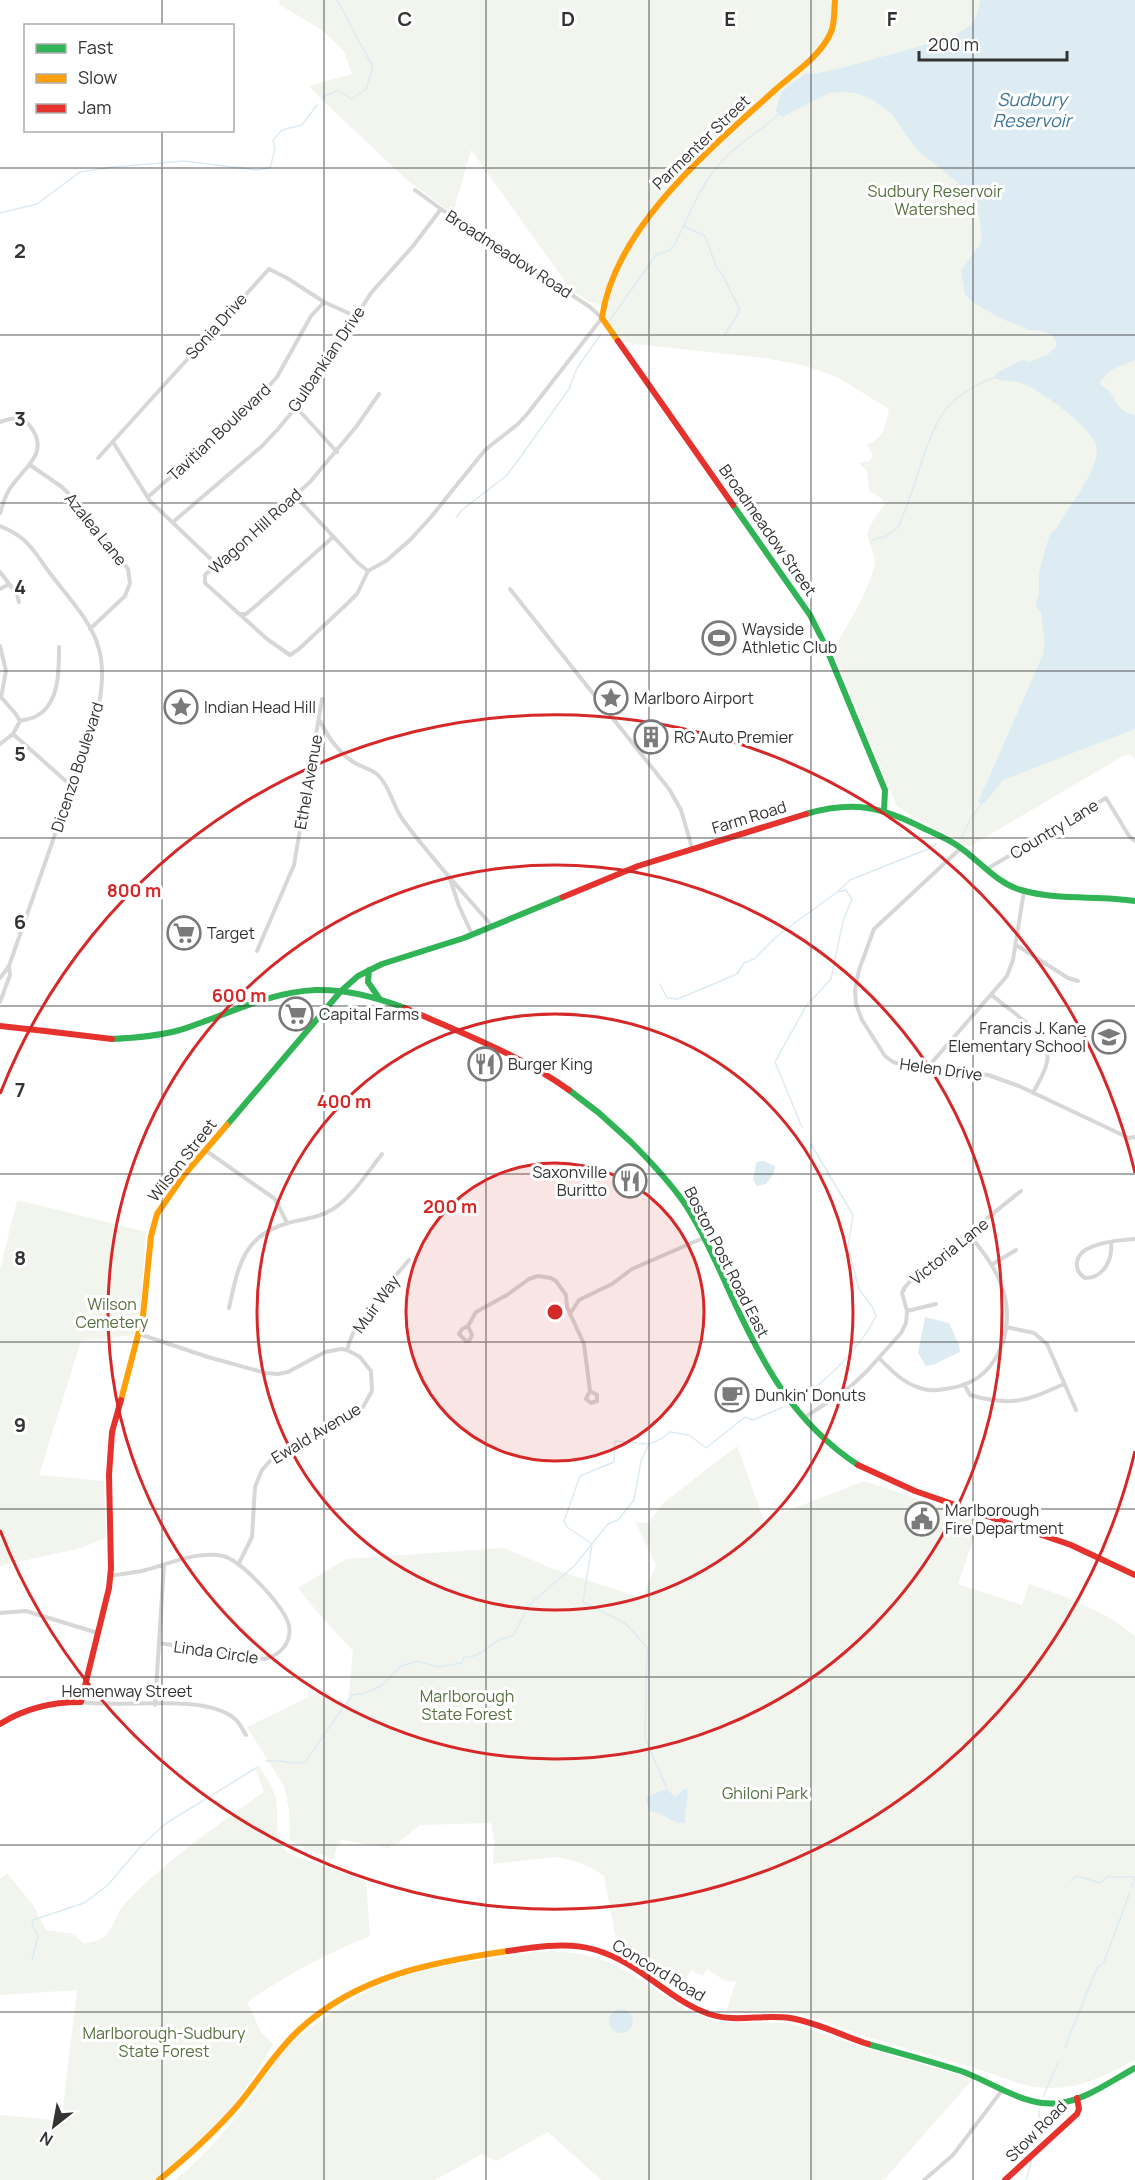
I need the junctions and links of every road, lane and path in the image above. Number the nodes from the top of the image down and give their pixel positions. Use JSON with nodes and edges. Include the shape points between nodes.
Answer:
{"nodes":[{"id":1,"x":835,"y":0,"type":"edge"},
{"id":2,"x":415,"y":190,"type":"dead end"},
{"id":3,"x":441,"y":209,"type":"junction"},
{"id":4,"x":324,"y":302,"type":"junction"},
{"id":5,"x":355,"y":316,"type":"junction"},
{"id":6,"x":602,"y":318,"type":"junction"},
{"id":7,"x":379,"y":394,"type":"dead end"},
{"id":8,"x":296,"y":407,"type":"junction"},
{"id":9,"x":0,"y":423,"type":"edge"},
{"id":10,"x":113,"y":441,"type":"junction"},
{"id":11,"x":336,"y":452,"type":"junction"},
{"id":12,"x":98,"y":458,"type":"dead end"},
{"id":13,"x":30,"y":465,"type":"junction"},
{"id":14,"x":297,"y":495,"type":"junction"},
{"id":15,"x":148,"y":497,"type":"junction"},
{"id":16,"x":0,"y":513,"type":"edge"},
{"id":17,"x":173,"y":522,"type":"junction"},
{"id":18,"x":0,"y":526,"type":"edge"},
{"id":19,"x":333,"y":537,"type":"junction"},
{"id":20,"x":216,"y":564,"type":"junction"},
{"id":21,"x":368,"y":571,"type":"junction"},
{"id":22,"x":0,"y":572,"type":"edge"},
{"id":23,"x":9,"y":584,"type":"junction"},
{"id":24,"x":0,"y":589,"type":"edge"},
{"id":25,"x":510,"y":589,"type":"dead end"},
{"id":26,"x":19,"y":602,"type":"dead end"},
{"id":27,"x":241,"y":614,"type":"junction"},
{"id":28,"x":90,"y":629,"type":"junction"},
{"id":29,"x":0,"y":646,"type":"edge"},
{"id":30,"x":59,"y":647,"type":"dead end"},
{"id":31,"x":1,"y":697,"type":"edge"},
{"id":32,"x":322,"y":699,"type":"dead end"},
{"id":33,"x":320,"y":721,"type":"junction"},
{"id":34,"x":20,"y":722,"type":"junction"},
{"id":35,"x":13,"y":735,"type":"junction"},
{"id":36,"x":0,"y":744,"type":"edge"},
{"id":37,"x":70,"y":792,"type":"junction"},
{"id":38,"x":884,"y":811,"type":"junction"},
{"id":39,"x":1135,"y":841,"type":"edge"},
{"id":40,"x":692,"y":848,"type":"junction"},
{"id":41,"x":961,"y":848,"type":"junction"},
{"id":42,"x":987,"y":868,"type":"junction"},
{"id":43,"x":449,"y":876,"type":"junction"},
{"id":44,"x":1024,"y":891,"type":"junction"},
{"id":45,"x":1135,"y":901,"type":"edge"},
{"id":46,"x":492,"y":926,"type":"junction"},
{"id":47,"x":472,"y":934,"type":"junction"},
{"id":48,"x":1016,"y":945,"type":"junction"},
{"id":49,"x":257,"y":951,"type":"dead end"},
{"id":50,"x":9,"y":966,"type":"junction"},
{"id":51,"x":369,"y":970,"type":"junction"},
{"id":52,"x":0,"y":978,"type":"edge"},
{"id":53,"x":1078,"y":981,"type":"dead end"},
{"id":54,"x":341,"y":991,"type":"junction"},
{"id":55,"x":992,"y":994,"type":"junction"},
{"id":56,"x":379,"y":998,"type":"junction"},
{"id":57,"x":0,"y":1002,"type":"edge"},
{"id":58,"x":0,"y":1026,"type":"edge"},
{"id":59,"x":928,"y":1067,"type":"junction"},
{"id":60,"x":1033,"y":1093,"type":"junction"},
{"id":61,"x":1135,"y":1137,"type":"edge"},
{"id":62,"x":205,"y":1150,"type":"junction"},
{"id":63,"x":382,"y":1154,"type":"dead end"},
{"id":64,"x":1021,"y":1191,"type":"dead end"},
{"id":65,"x":287,"y":1223,"type":"junction"},
{"id":66,"x":969,"y":1234,"type":"junction"},
{"id":67,"x":704,"y":1238,"type":"junction"},
{"id":68,"x":1135,"y":1239,"type":"edge"},
{"id":69,"x":1111,"y":1242,"type":"junction"},
{"id":70,"x":1016,"y":1250,"type":"dead end"},
{"id":71,"x":409,"y":1260,"type":"dead end"},
{"id":72,"x":993,"y":1263,"type":"junction"},
{"id":73,"x":566,"y":1295,"type":"junction"},
{"id":74,"x":579,"y":1300,"type":"junction"},
{"id":75,"x":936,"y":1304,"type":"dead end"},
{"id":76,"x":229,"y":1308,"type":"dead end"},
{"id":77,"x":907,"y":1311,"type":"junction"},
{"id":78,"x":570,"y":1314,"type":"junction"},
{"id":79,"x":468,"y":1326,"type":"dead end"},
{"id":80,"x":1006,"y":1327,"type":"junction"},
{"id":81,"x":139,"y":1334,"type":"junction"},
{"id":82,"x":347,"y":1350,"type":"junction"},
{"id":83,"x":879,"y":1358,"type":"junction"},
{"id":84,"x":964,"y":1384,"type":"junction"},
{"id":85,"x":1064,"y":1384,"type":"junction"},
{"id":86,"x":590,"y":1390,"type":"dead end"},
{"id":87,"x":1076,"y":1410,"type":"dead end"},
{"id":88,"x":803,"y":1419,"type":"junction"},
{"id":89,"x":239,"y":1563,"type":"junction"},
{"id":90,"x":164,"y":1565,"type":"junction"},
{"id":91,"x":1135,"y":1575,"type":"edge"},
{"id":92,"x":110,"y":1576,"type":"junction"},
{"id":93,"x":0,"y":1613,"type":"edge"},
{"id":94,"x":99,"y":1633,"type":"junction"},
{"id":95,"x":159,"y":1643,"type":"junction"},
{"id":96,"x":81,"y":1702,"type":"junction"},
{"id":97,"x":155,"y":1705,"type":"junction"},
{"id":98,"x":0,"y":1724,"type":"edge"},
{"id":99,"x":246,"y":1735,"type":"dead end"},
{"id":100,"x":1135,"y":2068,"type":"edge"},
{"id":101,"x":1004,"y":2089,"type":"junction"},
{"id":102,"x":1077,"y":2098,"type":"junction"},
{"id":103,"x":159,"y":2180,"type":"edge"},
{"id":104,"x":924,"y":2180,"type":"edge"},
{"id":105,"x":1005,"y":2180,"type":"edge"}],
"edges":[{"from":1,"to":6,"type":"main road","name":"Parmenter Street","via":[[832,30],[821,50],[703,156],[657,205],[611,281]]},
{"from":2,"to":3,"type":"street","name":"Broadmeadow Road"},
{"from":3,"to":5,"type":"street","name":"Gulbankian Drive"},
{"from":3,"to":6,"type":"street","name":"Broadmeadow Road"},
{"from":4,"to":5,"type":"street","name":"Sonia Drive"},
{"from":4,"to":10,"type":"street","name":"Sonia Drive","via":[[269,269]]},
{"from":4,"to":15,"type":"street","name":"Tavitian Boulevard","via":[[311,316],[268,387]]},
{"from":5,"to":8,"type":"street","name":"Gulbankian Drive"},
{"from":6,"to":21,"type":"street","via":[[518,424],[485,450],[410,540]]},
{"from":6,"to":38,"type":"main road","name":"Broadmeadow Street","via":[[810,615],[881,779]]},
{"from":7,"to":11,"type":"street","name":"Wagon Hill Road"},
{"from":8,"to":11,"type":"street"},
{"from":8,"to":17,"type":"street","name":"Gulbankian Drive","via":[[262,446]]},
{"from":9,"to":13,"type":"street","via":[[16,418],[31,427],[38,442]]},
{"from":10,"to":12,"type":"street","name":"Sonia Drive"},
{"from":10,"to":15,"type":"street"},
{"from":11,"to":14,"type":"street","name":"Wagon Hill Road"},
{"from":13,"to":16,"type":"street","via":[[10,487]]},
{"from":13,"to":28,"type":"street","name":"Azalea Lane","via":[[79,504],[128,569],[130,583],[125,596]]},
{"from":14,"to":19,"type":"street"},
{"from":14,"to":20,"type":"street","name":"Wagon Hill Road"},
{"from":15,"to":17,"type":"street"},
{"from":17,"to":20,"type":"street"},
{"from":18,"to":28,"type":"street","name":"Dicenzo Boulevard","via":[[24,540],[37,554]]},
{"from":19,"to":21,"type":"street"},
{"from":19,"to":27,"type":"street","via":[[258,604]]},
{"from":20,"to":27,"type":"street","name":"Wagon Hill Road","via":[[205,575],[205,583]]},
{"from":21,"to":27,"type":"street","name":"Wagon Hill Road","via":[[357,594],[290,655]]},
{"from":22,"to":23,"type":"street"},
{"from":23,"to":24,"type":"street"},
{"from":23,"to":26,"type":"street"},
{"from":25,"to":40,"type":"street","via":[[669,788],[681,810]]},
{"from":28,"to":37,"type":"street","name":"Dicenzo Boulevard","via":[[99,649],[102,694]]},
{"from":29,"to":31,"type":"street","via":[[6,671]]},
{"from":30,"to":34,"type":"street","via":[[55,692],[41,714]]},
{"from":31,"to":34,"type":"street"},
{"from":32,"to":33,"type":"street","name":"Ethel Avenue"},
{"from":33,"to":43,"type":"street","via":[[352,760],[377,774],[397,813]]},
{"from":33,"to":49,"type":"street","name":"Ethel Avenue","via":[[294,865]]},
{"from":34,"to":35,"type":"street"},
{"from":35,"to":36,"type":"street"},
{"from":35,"to":37,"type":"street","via":[[68,783]]},
{"from":37,"to":50,"type":"street","name":"Dicenzo Boulevard"},
{"from":38,"to":40,"type":"main road","name":"Farm Road","via":[[831,807]]},
{"from":38,"to":41,"type":"main road","name":"Farm Road"},
{"from":39,"to":42,"type":"street","name":"Country Lane","via":[[1106,798]]},
{"from":40,"to":46,"type":"main road","name":"Farm Road","via":[[618,873]]},
{"from":41,"to":42,"type":"main road","name":"Farm Road"},
{"from":41,"to":59,"type":"street","name":"Helen Drive","via":[[874,929],[855,990],[862,1020],[885,1056],[893,1062]]},
{"from":42,"to":44,"type":"main road","name":"Farm Road","via":[[1010,886]]},
{"from":43,"to":46,"type":"street"},
{"from":43,"to":47,"type":"street"},
{"from":44,"to":45,"type":"main road","name":"Farm Road"},
{"from":44,"to":48,"type":"street"},
{"from":46,"to":47,"type":"main road","name":"Farm Road"},
{"from":47,"to":51,"type":"main road","name":"Farm Road"},
{"from":48,"to":53,"type":"street"},
{"from":48,"to":55,"type":"street","via":[[1007,976]]},
{"from":50,"to":52,"type":"street","name":"Dicenzo Boulevard"},
{"from":50,"to":57,"type":"street","name":"Dicenzo Boulevard","via":[[10,975]]},
{"from":51,"to":54,"type":"main road","name":"Farm Road"},
{"from":51,"to":56,"type":"main road","via":[[368,984]]},
{"from":54,"to":56,"type":"main road","name":"Boston Post Road East"},
{"from":54,"to":58,"type":"main road","name":"Boston Post Road East","via":[[291,992],[168,1032],[136,1038]]},
{"from":54,"to":62,"type":"main road","name":"Wilson Street"},
{"from":55,"to":59,"type":"street"},
{"from":55,"to":60,"type":"street","via":[[1035,1031],[1047,1050],[1048,1061]]},
{"from":56,"to":67,"type":"main road","name":"Boston Post Road East","via":[[518,1058],[583,1101],[673,1184]]},
{"from":59,"to":60,"type":"street","name":"Helen Drive","via":[[988,1075]]},
{"from":60,"to":61,"type":"street","name":"Helen Drive"},
{"from":62,"to":65,"type":"street","via":[[274,1199]]},
{"from":62,"to":81,"type":"main road","name":"Wilson Street","via":[[157,1214]]},
{"from":63,"to":65,"type":"street","via":[[334,1209]]},
{"from":64,"to":66,"type":"street","name":"Victoria Lane"},
{"from":65,"to":76,"type":"street","via":[[254,1241],[246,1251]]},
{"from":66,"to":72,"type":"street"},
{"from":66,"to":77,"type":"street","name":"Victoria Lane","via":[[905,1287],[902,1293]]},
{"from":67,"to":74,"type":"street","via":[[632,1269]]},
{"from":67,"to":88,"type":"main road","name":"Boston Post Road East","via":[[763,1363]]},
{"from":68,"to":69,"type":"street"},
{"from":69,"to":69,"type":"street","via":[[1083,1250],[1077,1258],[1080,1274],[1092,1278],[1102,1272],[1112,1253]]},
{"from":70,"to":72,"type":"street"},
{"from":71,"to":82,"type":"street","name":"Muir Way","via":[[358,1325]]},
{"from":72,"to":80,"type":"street","via":[[1005,1298]]},
{"from":73,"to":74,"type":"street"},
{"from":73,"to":78,"type":"street"},
{"from":73,"to":79,"type":"street","via":[[556,1281],[538,1276],[476,1312]]},
{"from":74,"to":78,"type":"street"},
{"from":75,"to":77,"type":"street"},
{"from":77,"to":83,"type":"street","name":"Victoria Lane","via":[[902,1333]]},
{"from":78,"to":86,"type":"street","via":[[584,1344]]},
{"from":80,"to":84,"type":"street","via":[[995,1361],[986,1372]]},
{"from":80,"to":85,"type":"street","via":[[1042,1338]]},
{"from":81,"to":82,"type":"street","via":[[208,1358],[274,1374],[294,1369],[325,1352]]},
{"from":81,"to":92,"type":"main road","name":"Wilson Street","via":[[111,1443]]},
{"from":82,"to":89,"type":"street","name":"Ewald Avenue","via":[[371,1371],[373,1386],[369,1399],[354,1414],[277,1453],[267,1462],[255,1487],[252,1537]]},
{"from":83,"to":84,"type":"street","via":[[897,1375],[920,1388],[933,1391]]},
{"from":83,"to":88,"type":"street","name":"Victoria Lane","via":[[850,1387]]},
{"from":84,"to":85,"type":"street","via":[[970,1395],[1004,1402],[1027,1399]]},
{"from":85,"to":87,"type":"street"},
{"from":88,"to":91,"type":"main road","name":"Boston Post Road East","via":[[833,1448],[873,1474],[1082,1549]]},
{"from":89,"to":90,"type":"street","via":[[212,1555]]},
{"from":89,"to":95,"type":"street","name":"Linda Circle","via":[[289,1625],[288,1639],[280,1652],[265,1659]]},
{"from":90,"to":92,"type":"street"},
{"from":90,"to":95,"type":"street"},
{"from":92,"to":94,"type":"main road","name":"Wilson Street"},
{"from":93,"to":94,"type":"street","via":[[26,1611]]},
{"from":94,"to":96,"type":"main road","name":"Wilson Street"},
{"from":95,"to":97,"type":"street"},
{"from":96,"to":97,"type":"street","name":"Hemenway Street"},
{"from":96,"to":98,"type":"main road","name":"Hemenway Street","via":[[26,1709]]},
{"from":97,"to":99,"type":"street","name":"Hemenway Street","via":[[195,1703],[214,1708],[238,1721]]},
{"from":100,"to":102,"type":"main road","name":"Concord Road"},
{"from":101,"to":102,"type":"main road","name":"Concord Road","via":[[1043,2103]]},
{"from":101,"to":103,"type":"main road","name":"Concord Road","via":[[806,2021],[773,2016],[714,2016],[604,1952],[569,1944],[547,1945],[415,1967],[383,1978],[337,2002],[285,2044],[237,2106]]},
{"from":101,"to":104,"type":"street","via":[[953,2155]]},
{"from":102,"to":105,"type":"main road","name":"Stow Road","via":[[1077,2114]]}]}
